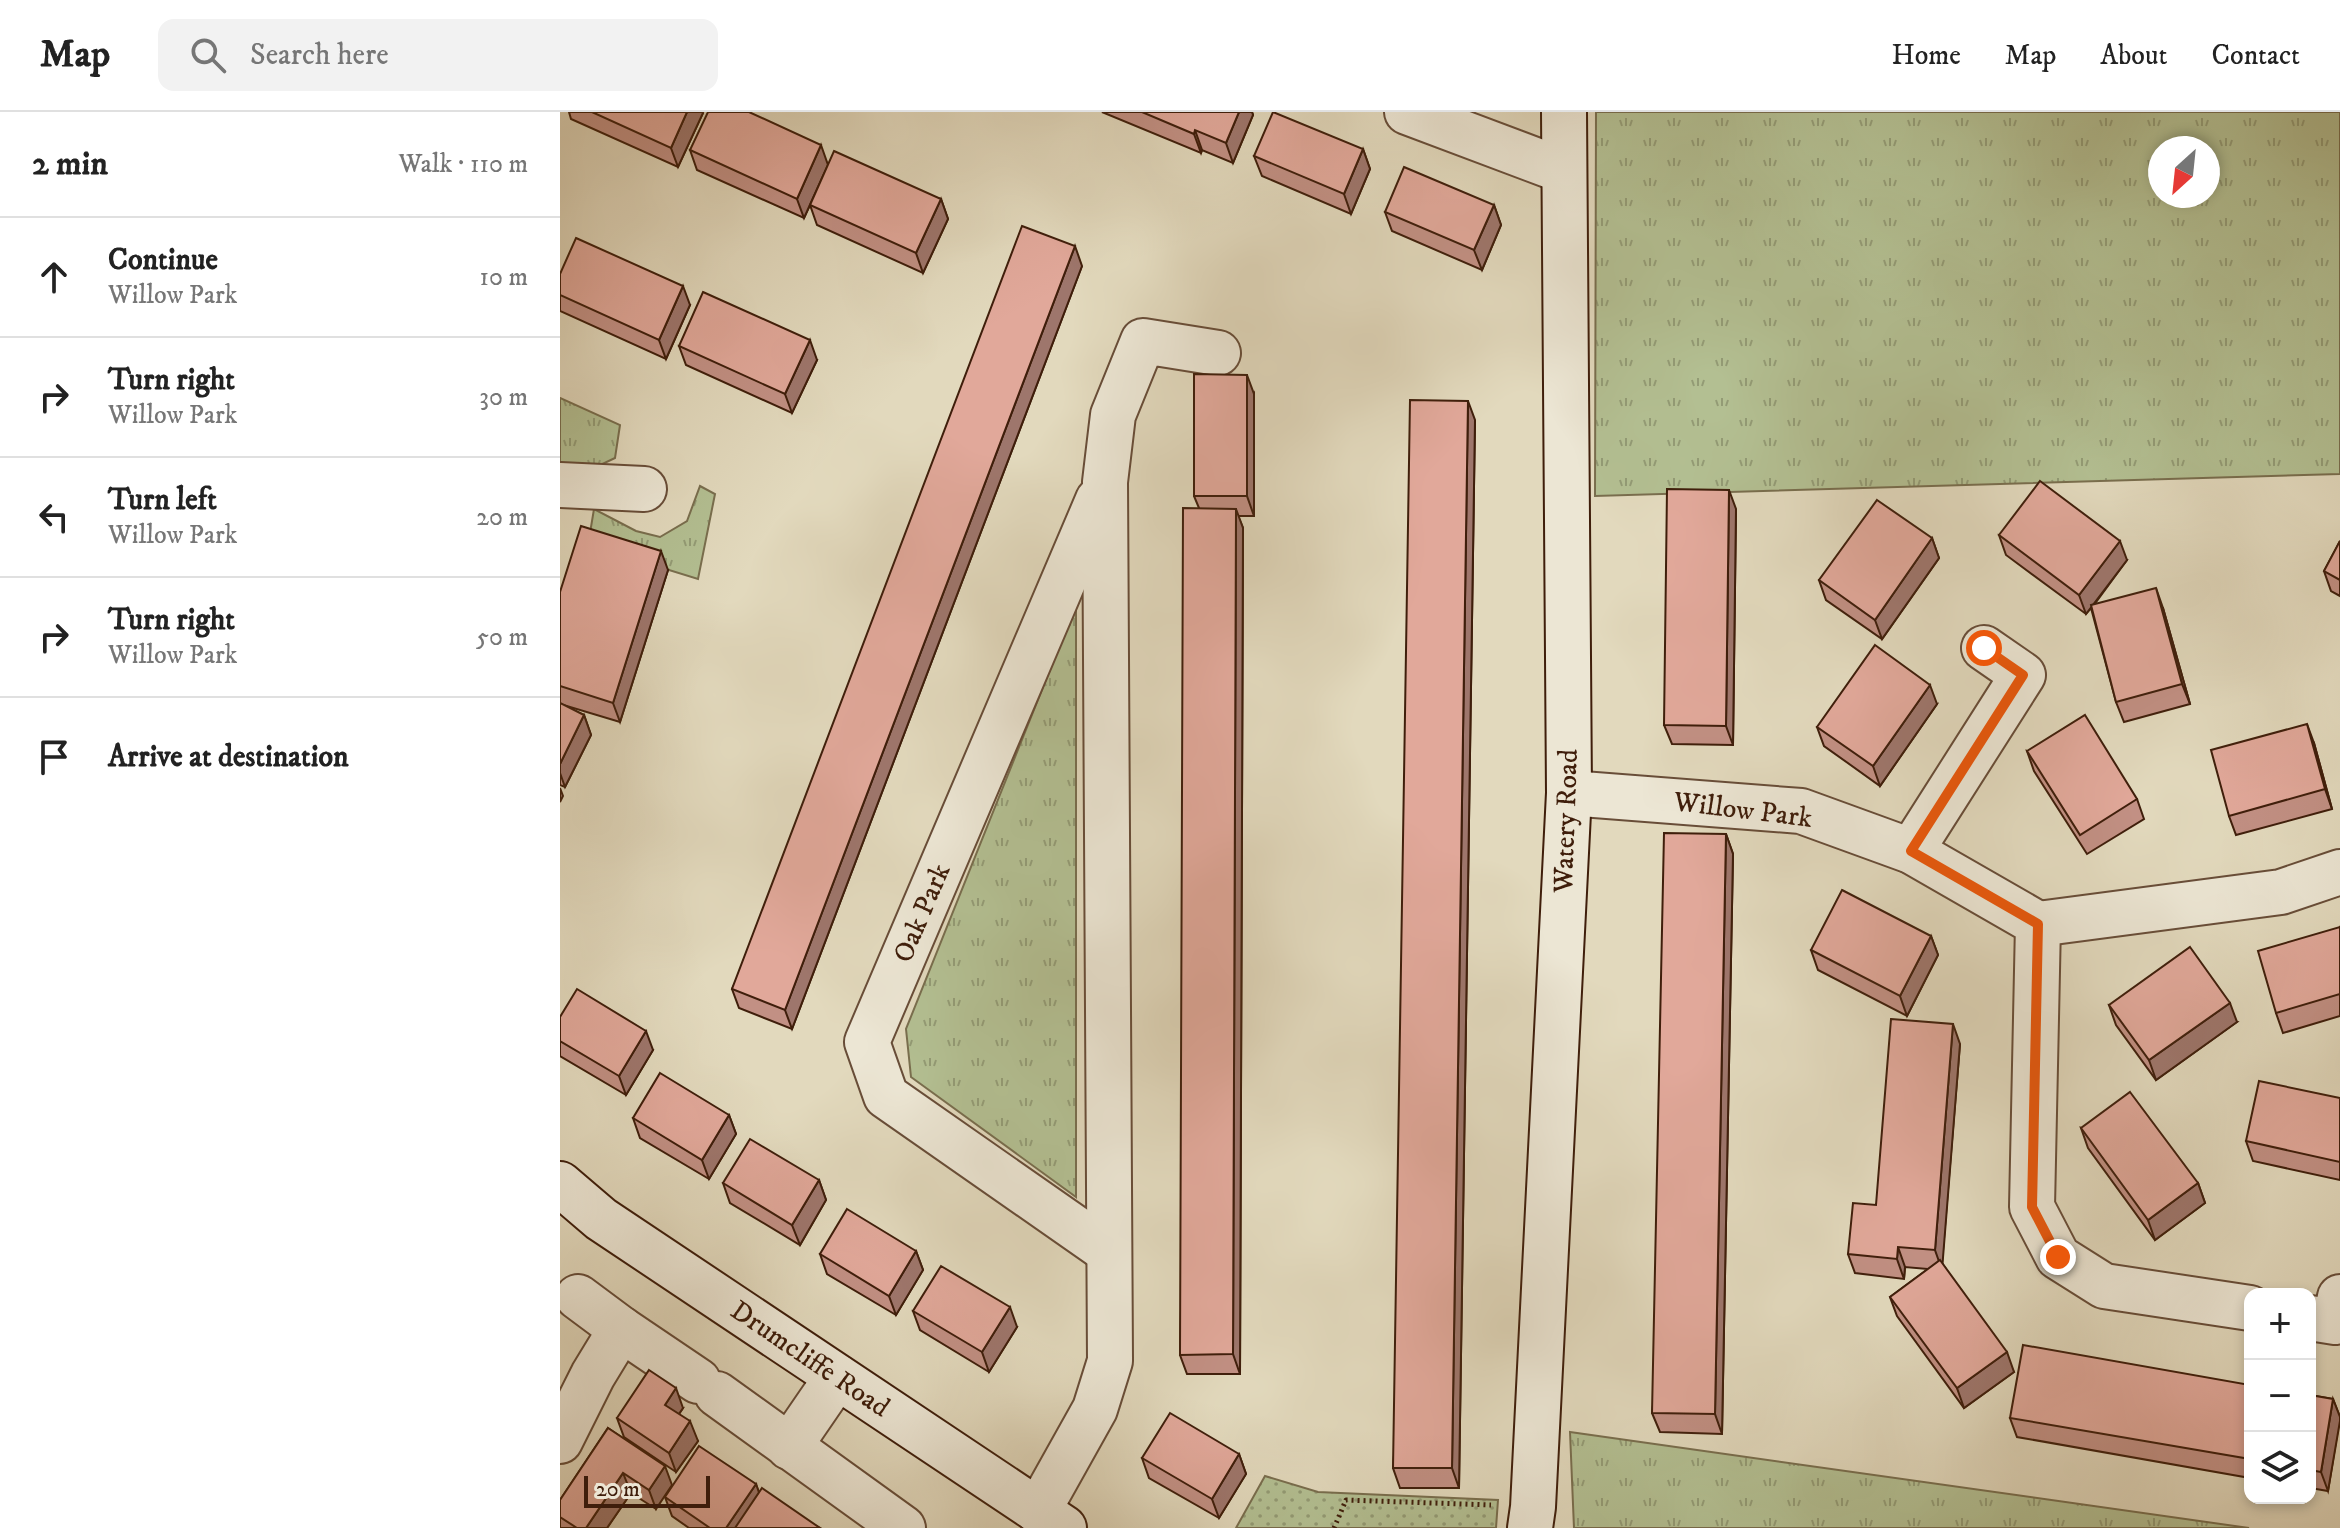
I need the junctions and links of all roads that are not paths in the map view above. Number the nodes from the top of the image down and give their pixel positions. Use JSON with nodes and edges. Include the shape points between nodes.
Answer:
{"nodes":[{"id":1,"x":1407,"y":112,"type":"edge"},
{"id":2,"x":1564,"y":112,"type":"edge"},
{"id":3,"x":1564,"y":171,"type":"junction"},
{"id":4,"x":1218,"y":353,"type":"dead end"},
{"id":5,"x":1105,"y":482,"type":"junction"},
{"id":6,"x":560,"y":485,"type":"edge"},
{"id":7,"x":644,"y":489,"type":"dead end"},
{"id":8,"x":1984,"y":648,"type":"dead end"},
{"id":9,"x":1569,"y":793,"type":"junction"},
{"id":10,"x":1911,"y":851,"type":"junction"},
{"id":11,"x":2340,"y":872,"type":"edge"},
{"id":12,"x":2038,"y":924,"type":"junction"},
{"id":13,"x":560,"y":1184,"type":"edge"},
{"id":14,"x":1108,"y":1251,"type":"junction"},
{"id":15,"x":578,"y":1297,"type":"dead end"},
{"id":16,"x":2340,"y":1297,"type":"edge"},
{"id":17,"x":2244,"y":1307,"type":"edge"},
{"id":18,"x":2316,"y":1319,"type":"edge"},
{"id":19,"x":621,"y":1329,"type":"junction"},
{"id":20,"x":837,"y":1377,"type":"junction"},
{"id":21,"x":560,"y":1441,"type":"edge"},
{"id":22,"x":789,"y":1447,"type":"junction"},
{"id":23,"x":1532,"y":1517,"type":"edge"},
{"id":24,"x":1051,"y":1520,"type":"edge"},
{"id":25,"x":903,"y":1528,"type":"edge"}],
"edges":[{"from":1,"to":3,"type":"street"},
{"from":2,"to":3,"type":"street","name":"Watery Road"},
{"from":3,"to":9,"type":"street","name":"Watery Road"},
{"from":4,"to":5,"type":"street","name":"Oak Park","via":[[1143,341],[1113,415]]},
{"from":5,"to":14,"type":"street","name":"Oak Park"},
{"from":5,"to":14,"type":"street","name":"Oak Park","via":[[867,1042],[886,1096]]},
{"from":6,"to":7,"type":"street"},
{"from":8,"to":10,"type":"street","via":[[2023,675]]},
{"from":9,"to":10,"type":"street","name":"Willow Park","via":[[1801,811]]},
{"from":9,"to":23,"type":"street","name":"Watery Road"},
{"from":10,"to":12,"type":"street","name":"Willow Park"},
{"from":11,"to":12,"type":"street","via":[[2281,892]]},
{"from":12,"to":17,"type":"street","via":[[2032,1207],[2058,1257],[2104,1286]]},
{"from":13,"to":20,"type":"street","name":"Drumcliffe Road","via":[[601,1219]]},
{"from":14,"to":24,"type":"street","name":"Oak Park","via":[[1110,1361]]},
{"from":15,"to":19,"type":"street"},
{"from":16,"to":18,"type":"street","via":[[2335,1322]]},
{"from":19,"to":21,"type":"street"},
{"from":19,"to":22,"type":"street"},
{"from":20,"to":22,"type":"street"},
{"from":20,"to":24,"type":"street","name":"Drumcliffe Road"},
{"from":22,"to":25,"type":"street"}]}
